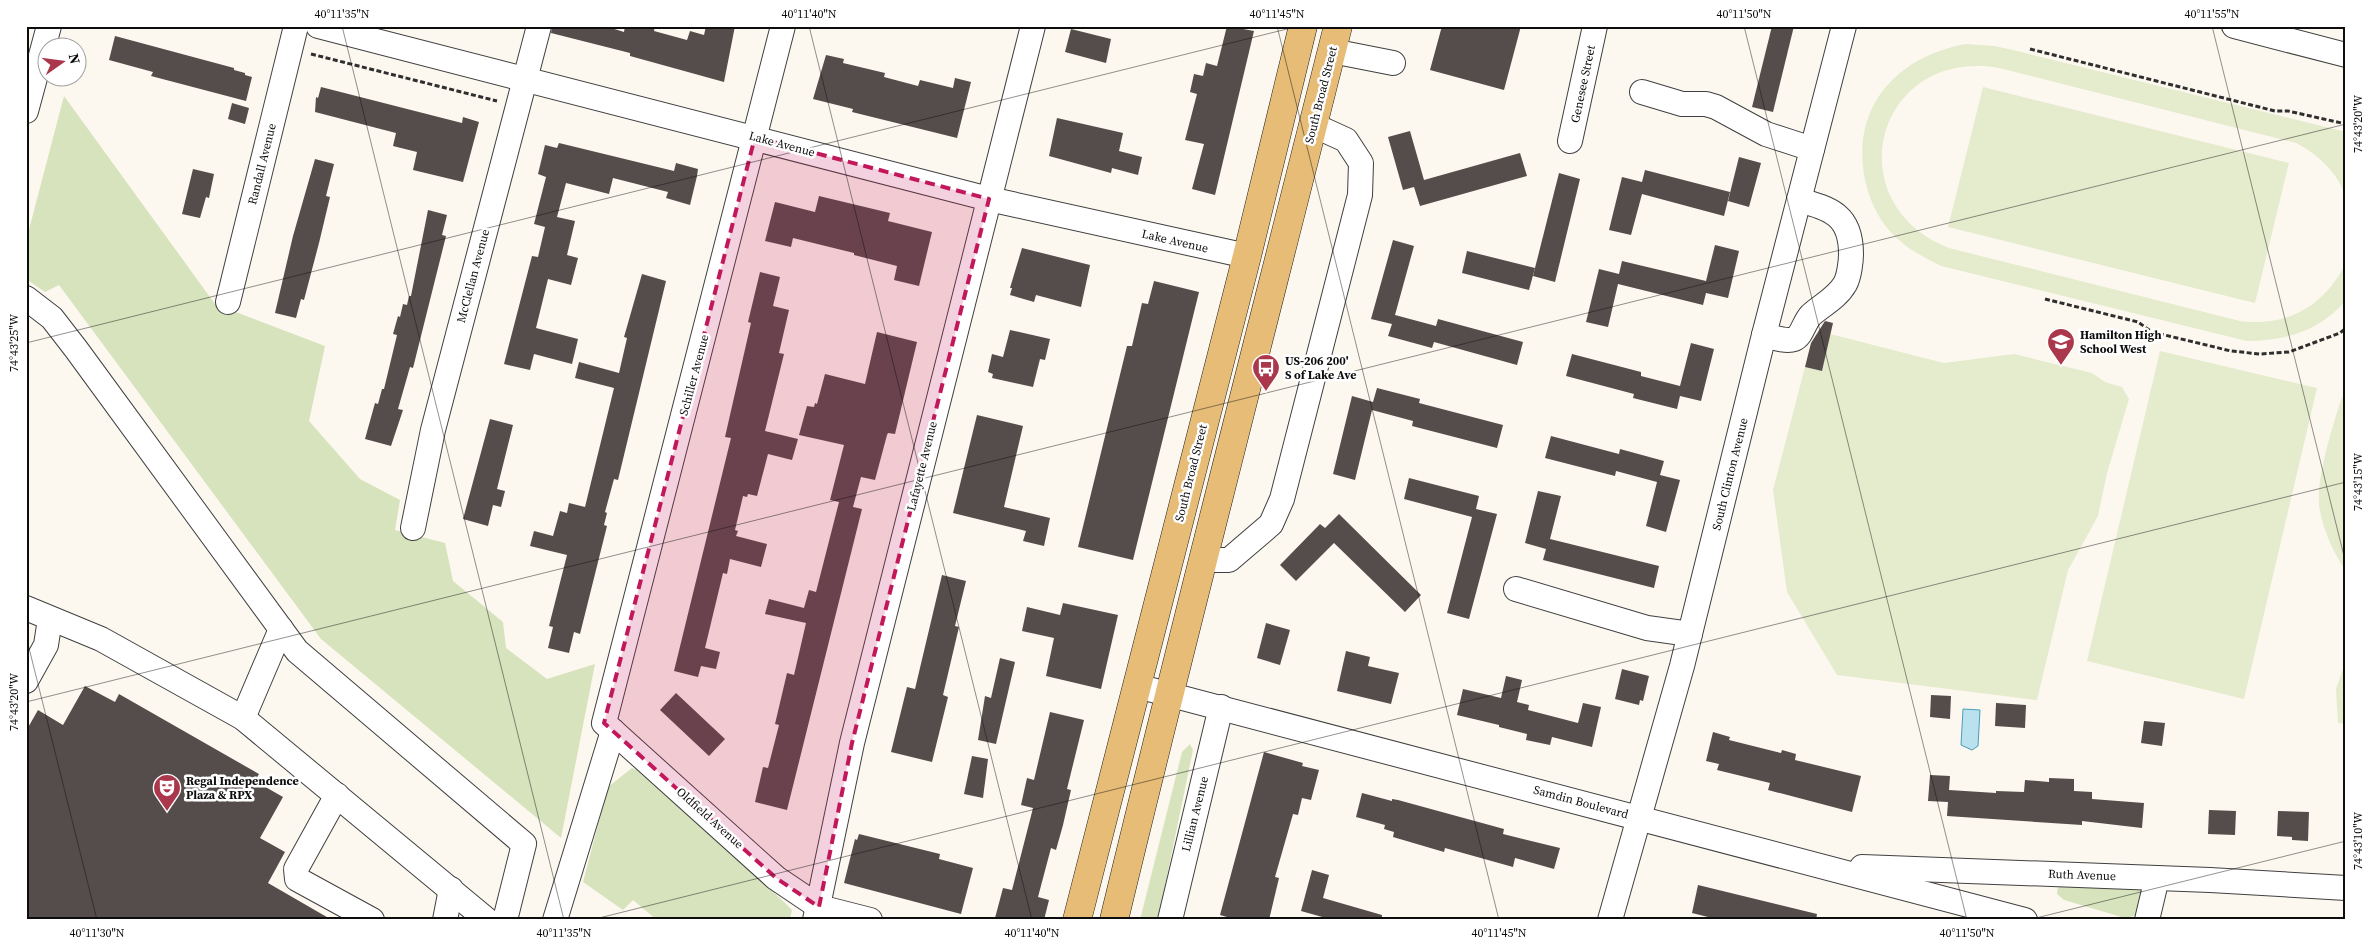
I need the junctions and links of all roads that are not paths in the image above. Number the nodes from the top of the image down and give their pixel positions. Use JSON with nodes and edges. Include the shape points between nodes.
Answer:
{"nodes":[{"id":1,"x":49,"y":26,"type":"edge"},
{"id":2,"x":296,"y":26,"type":"edge"},
{"id":3,"x":318,"y":26,"type":"edge"},
{"id":4,"x":539,"y":26,"type":"edge"},
{"id":5,"x":783,"y":26,"type":"edge"},
{"id":6,"x":1033,"y":26,"type":"edge"},
{"id":7,"x":1303,"y":26,"type":"edge"},
{"id":8,"x":1595,"y":26,"type":"edge"},
{"id":9,"x":1844,"y":26,"type":"edge"},
{"id":10,"x":2234,"y":26,"type":"edge"},
{"id":11,"x":1335,"y":38,"type":"edge"},
{"id":12,"x":2346,"y":55,"type":"edge"},
{"id":13,"x":1393,"y":63,"type":"dead end"},
{"id":14,"x":526,"y":78,"type":"junction"},
{"id":15,"x":1642,"y":92,"type":"dead end"},
{"id":16,"x":26,"y":111,"type":"edge"},
{"id":17,"x":1313,"y":126,"type":"junction"},
{"id":18,"x":755,"y":137,"type":"junction"},
{"id":19,"x":1570,"y":141,"type":"dead end"},
{"id":20,"x":1812,"y":149,"type":"junction"},
{"id":21,"x":990,"y":199,"type":"junction"},
{"id":22,"x":1799,"y":200,"type":"junction"},
{"id":23,"x":1247,"y":256,"type":"junction"},
{"id":24,"x":26,"y":298,"type":"edge"},
{"id":25,"x":228,"y":302,"type":"dead end"},
{"id":26,"x":1764,"y":336,"type":"junction"},
{"id":27,"x":413,"y":528,"type":"dead end"},
{"id":28,"x":1205,"y":560,"type":"junction"},
{"id":29,"x":1516,"y":589,"type":"dead end"},
{"id":30,"x":26,"y":608,"type":"edge"},
{"id":31,"x":50,"y":619,"type":"junction"},
{"id":32,"x":281,"y":628,"type":"junction"},
{"id":33,"x":1690,"y":634,"type":"junction"},
{"id":34,"x":26,"y":681,"type":"edge"},
{"id":35,"x":1136,"y":686,"type":"junction"},
{"id":36,"x":1169,"y":693,"type":"junction"},
{"id":37,"x":1221,"y":708,"type":"junction"},
{"id":38,"x":243,"y":718,"type":"junction"},
{"id":39,"x":608,"y":727,"type":"junction"},
{"id":40,"x":337,"y":795,"type":"junction"},
{"id":41,"x":1639,"y":818,"type":"junction"},
{"id":42,"x":1818,"y":865,"type":"junction"},
{"id":43,"x":2157,"y":878,"type":"junction"},
{"id":44,"x":2346,"y":888,"type":"edge"},
{"id":45,"x":451,"y":889,"type":"junction"},
{"id":46,"x":817,"y":914,"type":"edge"},
{"id":47,"x":372,"y":920,"type":"edge"},
{"id":48,"x":445,"y":920,"type":"edge"},
{"id":49,"x":488,"y":920,"type":"edge"},
{"id":50,"x":505,"y":920,"type":"edge"},
{"id":51,"x":556,"y":920,"type":"edge"},
{"id":52,"x":870,"y":920,"type":"edge"},
{"id":53,"x":1077,"y":920,"type":"edge"},
{"id":54,"x":1114,"y":920,"type":"edge"},
{"id":55,"x":1170,"y":920,"type":"edge"},
{"id":56,"x":1610,"y":920,"type":"edge"},
{"id":57,"x":2025,"y":920,"type":"edge"},
{"id":58,"x":2147,"y":920,"type":"edge"}],
"edges":[{"from":1,"to":16,"type":"street"},
{"from":2,"to":25,"type":"street","name":"Randall Avenue"},
{"from":3,"to":14,"type":"street","name":"Lake Avenue"},
{"from":4,"to":14,"type":"street","name":"McClellan Avenue"},
{"from":5,"to":18,"type":"street","name":"Schiller Avenue"},
{"from":6,"to":21,"type":"street","name":"Lafayette Avenue"},
{"from":7,"to":23,"type":"main road","name":"South Broad Street"},
{"from":8,"to":19,"type":"street","name":"Genesee Street"},
{"from":9,"to":20,"type":"street","name":"South Clinton Avenue"},
{"from":10,"to":12,"type":"street"},
{"from":11,"to":13,"type":"street"},
{"from":11,"to":17,"type":"main road","name":"South Broad Street"},
{"from":14,"to":18,"type":"street","name":"Lake Avenue"},
{"from":14,"to":27,"type":"street","name":"McClellan Avenue","via":[[433,430]]},
{"from":15,"to":20,"type":"street","via":[[1682,104],[1716,107],[1766,134]]},
{"from":17,"to":28,"type":"main road","name":"South Broad Street"},
{"from":17,"to":28,"type":"street","via":[[1346,140],[1361,163],[1360,195],[1282,499],[1271,524],[1230,560]]},
{"from":18,"to":21,"type":"street","name":"Lake Avenue"},
{"from":18,"to":39,"type":"street","name":"Schiller Avenue"},
{"from":20,"to":22,"type":"street","name":"South Clinton Avenue"},
{"from":21,"to":23,"type":"street","name":"Lake Avenue"},
{"from":21,"to":46,"type":"street","name":"Lafayette Avenue","via":[[852,743]]},
{"from":22,"to":26,"type":"street","name":"South Clinton Avenue"},
{"from":22,"to":26,"type":"street","via":[[1827,208],[1842,219],[1851,237],[1846,283],[1831,301],[1806,320],[1798,337],[1791,341]]},
{"from":23,"to":35,"type":"main road","name":"South Broad Street"},
{"from":24,"to":32,"type":"street","via":[[52,318],[76,349]]},
{"from":26,"to":33,"type":"street","name":"South Clinton Avenue"},
{"from":28,"to":36,"type":"main road","name":"South Broad Street"},
{"from":29,"to":33,"type":"street","via":[[1648,628]]},
{"from":30,"to":31,"type":"street"},
{"from":31,"to":34,"type":"street","via":[[46,645]]},
{"from":31,"to":38,"type":"street","via":[[102,639]]},
{"from":32,"to":38,"type":"street"},
{"from":32,"to":50,"type":"street","via":[[297,651],[524,844]]},
{"from":33,"to":41,"type":"street","name":"South Clinton Avenue"},
{"from":35,"to":36,"type":"street","name":"Samdin Boulevard"},
{"from":35,"to":53,"type":"main road","name":"South Broad Street"},
{"from":36,"to":37,"type":"street","name":"Samdin Boulevard"},
{"from":36,"to":54,"type":"main road","name":"South Broad Street"},
{"from":37,"to":41,"type":"street","name":"Samdin Boulevard"},
{"from":37,"to":55,"type":"street","name":"Lillian Avenue"},
{"from":38,"to":40,"type":"street"},
{"from":39,"to":46,"type":"street","name":"Oldfield Avenue"},
{"from":39,"to":51,"type":"street","name":"Schiller Avenue"},
{"from":40,"to":45,"type":"street"},
{"from":40,"to":47,"type":"street","via":[[295,874],[297,879]]},
{"from":41,"to":42,"type":"street","name":"Samdin Boulevard"},
{"from":41,"to":56,"type":"street","name":"South Clinton Avenue"},
{"from":42,"to":43,"type":"street","name":"Ruth Avenue"},
{"from":42,"to":57,"type":"street","name":"Samdin Boulevard"},
{"from":43,"to":44,"type":"street","name":"Ruth Avenue"},
{"from":43,"to":58,"type":"street"},
{"from":45,"to":48,"type":"street"},
{"from":45,"to":49,"type":"street"},
{"from":46,"to":52,"type":"street"}]}
